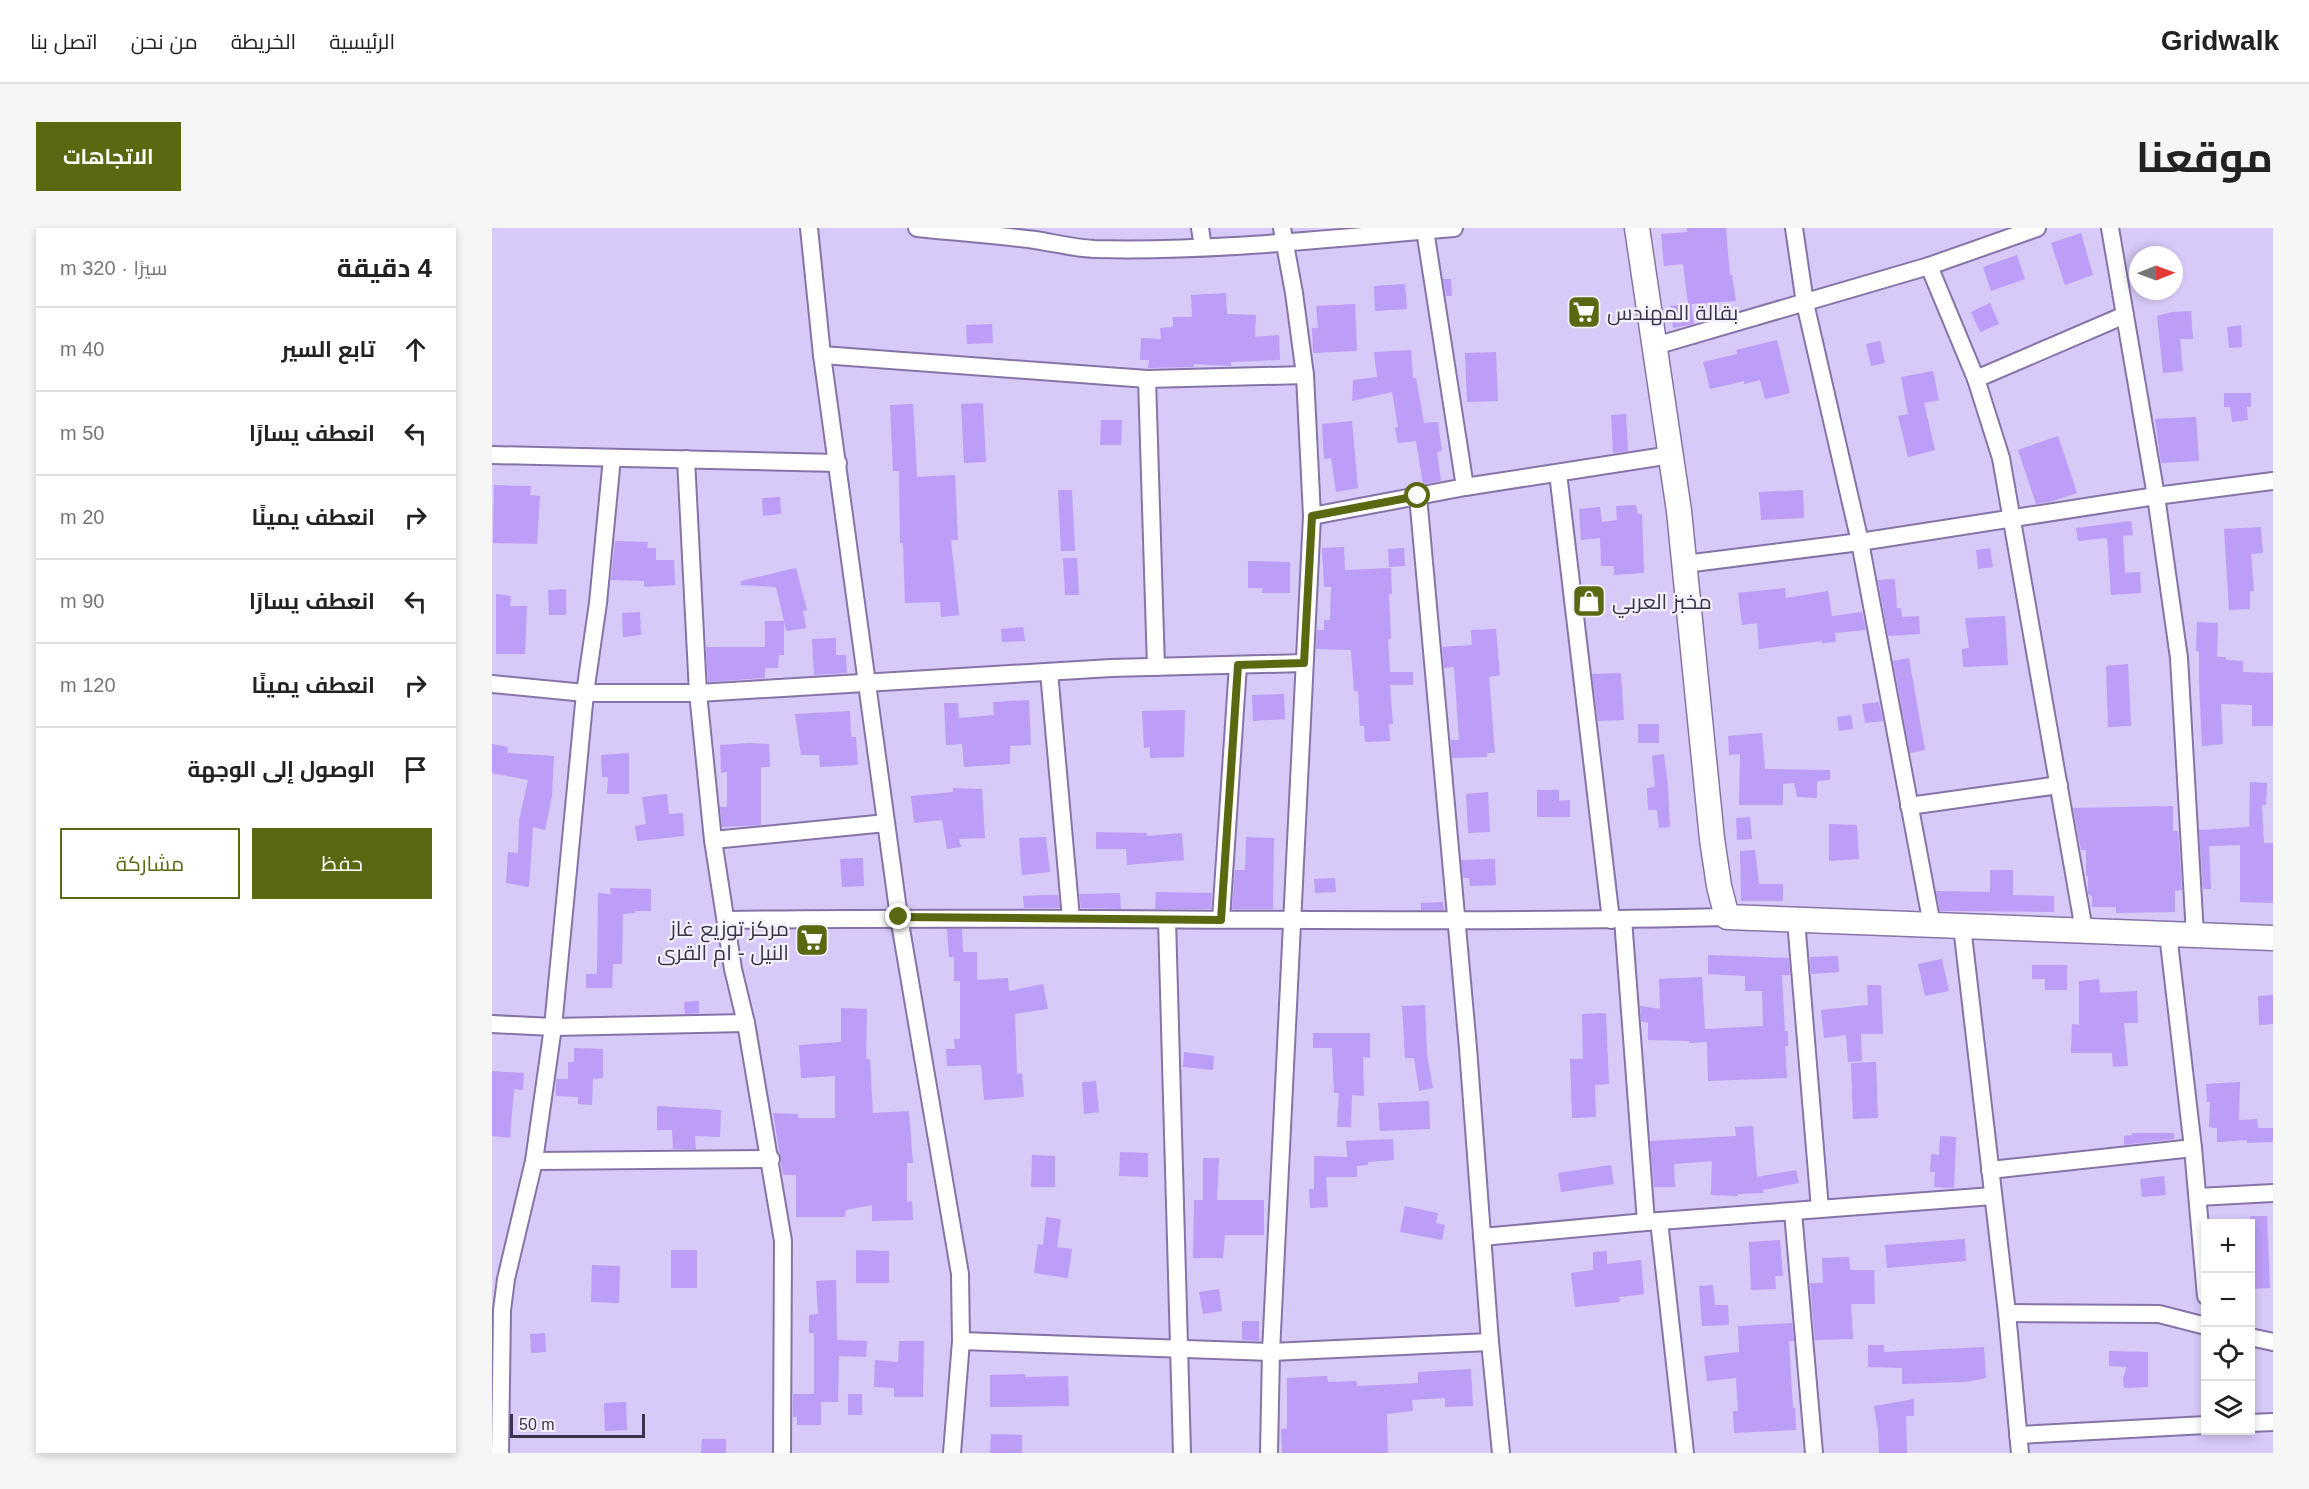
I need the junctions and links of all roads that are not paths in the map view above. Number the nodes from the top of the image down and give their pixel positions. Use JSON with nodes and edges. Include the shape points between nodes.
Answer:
{"nodes":[{"id":1,"x":809,"y":228,"type":"edge"},
{"id":2,"x":917,"y":228,"type":"edge"},
{"id":3,"x":1200,"y":228,"type":"edge"},
{"id":4,"x":1454,"y":228,"type":"edge"},
{"id":5,"x":1637,"y":228,"type":"edge"},
{"id":6,"x":1794,"y":228,"type":"edge"},
{"id":7,"x":2037,"y":228,"type":"edge"},
{"id":8,"x":2110,"y":228,"type":"edge"},
{"id":9,"x":1425,"y":230,"type":"junction"},
{"id":10,"x":1033,"y":234,"type":"edge"},
{"id":11,"x":1283,"y":235,"type":"edge"},
{"id":12,"x":1203,"y":247,"type":"junction"},
{"id":13,"x":1929,"y":266,"type":"junction"},
{"id":14,"x":1805,"y":303,"type":"junction"},
{"id":15,"x":2125,"y":315,"type":"junction"},
{"id":16,"x":1655,"y":346,"type":"junction"},
{"id":17,"x":822,"y":355,"type":"junction"},
{"id":18,"x":1305,"y":375,"type":"junction"},
{"id":19,"x":1147,"y":379,"type":"junction"},
{"id":20,"x":1976,"y":379,"type":"junction"},
{"id":21,"x":492,"y":455,"type":"edge"},
{"id":22,"x":1671,"y":455,"type":"junction"},
{"id":23,"x":612,"y":458,"type":"junction"},
{"id":24,"x":686,"y":459,"type":"junction"},
{"id":25,"x":838,"y":463,"type":"junction"},
{"id":26,"x":1558,"y":473,"type":"junction"},
{"id":27,"x":2273,"y":481,"type":"edge"},
{"id":28,"x":1465,"y":487,"type":"junction"},
{"id":29,"x":1418,"y":496,"type":"junction"},
{"id":30,"x":2156,"y":496,"type":"junction"},
{"id":31,"x":1312,"y":516,"type":"junction"},
{"id":32,"x":2013,"y":520,"type":"junction"},
{"id":33,"x":1860,"y":542,"type":"junction"},
{"id":34,"x":1685,"y":564,"type":"junction"},
{"id":35,"x":1304,"y":663,"type":"junction"},
{"id":36,"x":1238,"y":665,"type":"junction"},
{"id":37,"x":1156,"y":667,"type":"junction"},
{"id":38,"x":1049,"y":672,"type":"junction"},
{"id":39,"x":867,"y":683,"type":"junction"},
{"id":40,"x":492,"y":684,"type":"edge"},
{"id":41,"x":585,"y":693,"type":"junction"},
{"id":42,"x":698,"y":693,"type":"junction"},
{"id":43,"x":2059,"y":785,"type":"junction"},
{"id":44,"x":1909,"y":806,"type":"junction"},
{"id":45,"x":886,"y":823,"type":"junction"},
{"id":46,"x":713,"y":840,"type":"junction"},
{"id":47,"x":899,"y":917,"type":"junction"},
{"id":48,"x":1726,"y":917,"type":"junction"},
{"id":49,"x":1071,"y":918,"type":"junction"},
{"id":50,"x":726,"y":920,"type":"junction"},
{"id":51,"x":1167,"y":920,"type":"junction"},
{"id":52,"x":1221,"y":920,"type":"junction"},
{"id":53,"x":1617,"y":920,"type":"junction"},
{"id":54,"x":1796,"y":920,"type":"junction"},
{"id":55,"x":1292,"y":921,"type":"junction"},
{"id":56,"x":1457,"y":921,"type":"junction"},
{"id":57,"x":1932,"y":925,"type":"junction"},
{"id":58,"x":1962,"y":926,"type":"junction"},
{"id":59,"x":2084,"y":930,"type":"junction"},
{"id":60,"x":2168,"y":934,"type":"junction"},
{"id":61,"x":2195,"y":935,"type":"junction"},
{"id":62,"x":2273,"y":938,"type":"edge"},
{"id":63,"x":746,"y":1023,"type":"junction"},
{"id":64,"x":492,"y":1024,"type":"edge"},
{"id":65,"x":553,"y":1027,"type":"junction"},
{"id":66,"x":2193,"y":1148,"type":"junction"},
{"id":67,"x":771,"y":1159,"type":"junction"},
{"id":68,"x":534,"y":1161,"type":"junction"},
{"id":69,"x":1990,"y":1170,"type":"junction"},
{"id":70,"x":2273,"y":1193,"type":"edge"},
{"id":71,"x":1993,"y":1196,"type":"junction"},
{"id":72,"x":2198,"y":1197,"type":"junction"},
{"id":73,"x":1820,"y":1209,"type":"junction"},
{"id":74,"x":1793,"y":1212,"type":"junction"},
{"id":75,"x":1652,"y":1221,"type":"junction"},
{"id":76,"x":1482,"y":1238,"type":"junction"},
{"id":77,"x":2203,"y":1273,"type":"edge"},
{"id":78,"x":2007,"y":1313,"type":"junction"},
{"id":79,"x":2201,"y":1325,"type":"edge"},
{"id":80,"x":2255,"y":1338,"type":"edge"},
{"id":81,"x":961,"y":1341,"type":"junction"},
{"id":82,"x":1490,"y":1342,"type":"junction"},
{"id":83,"x":2273,"y":1342,"type":"edge"},
{"id":84,"x":1178,"y":1349,"type":"junction"},
{"id":85,"x":1271,"y":1352,"type":"junction"},
{"id":86,"x":2273,"y":1422,"type":"edge"},
{"id":87,"x":2255,"y":1423,"type":"edge"},
{"id":88,"x":2201,"y":1425,"type":"edge"},
{"id":89,"x":2018,"y":1435,"type":"junction"},
{"id":90,"x":500,"y":1453,"type":"edge"},
{"id":91,"x":782,"y":1453,"type":"edge"},
{"id":92,"x":951,"y":1453,"type":"edge"},
{"id":93,"x":1182,"y":1453,"type":"edge"},
{"id":94,"x":1269,"y":1453,"type":"edge"},
{"id":95,"x":1501,"y":1453,"type":"edge"},
{"id":96,"x":1685,"y":1453,"type":"edge"},
{"id":97,"x":1814,"y":1453,"type":"edge"},
{"id":98,"x":2020,"y":1453,"type":"edge"}],
"edges":[{"from":1,"to":17,"type":"street"},
{"from":2,"to":10,"type":"street"},
{"from":3,"to":12,"type":"street"},
{"from":4,"to":9,"type":"street"},
{"from":5,"to":16,"type":"street"},
{"from":6,"to":14,"type":"street"},
{"from":7,"to":13,"type":"street"},
{"from":8,"to":15,"type":"street"},
{"from":9,"to":11,"type":"street"},
{"from":9,"to":28,"type":"street"},
{"from":10,"to":12,"type":"street","via":[[1090,249]]},
{"from":11,"to":12,"type":"street"},
{"from":11,"to":18,"type":"street"},
{"from":13,"to":14,"type":"street"},
{"from":13,"to":20,"type":"street"},
{"from":14,"to":16,"type":"street"},
{"from":14,"to":33,"type":"street"},
{"from":15,"to":20,"type":"street"},
{"from":15,"to":30,"type":"street"},
{"from":16,"to":22,"type":"street"},
{"from":17,"to":19,"type":"street"},
{"from":17,"to":25,"type":"street"},
{"from":18,"to":19,"type":"street"},
{"from":18,"to":31,"type":"street"},
{"from":19,"to":37,"type":"street"},
{"from":20,"to":32,"type":"street","via":[[2001,458]]},
{"from":21,"to":23,"type":"street"},
{"from":22,"to":26,"type":"street"},
{"from":22,"to":34,"type":"street"},
{"from":23,"to":24,"type":"street"},
{"from":23,"to":41,"type":"street"},
{"from":24,"to":25,"type":"street"},
{"from":24,"to":42,"type":"street"},
{"from":25,"to":39,"type":"street"},
{"from":26,"to":28,"type":"street"},
{"from":26,"to":53,"type":"street"},
{"from":27,"to":30,"type":"street"},
{"from":28,"to":29,"type":"street"},
{"from":29,"to":31,"type":"street"},
{"from":29,"to":56,"type":"street"},
{"from":30,"to":32,"type":"street"},
{"from":30,"to":61,"type":"street","via":[[2179,658]]},
{"from":31,"to":35,"type":"street"},
{"from":32,"to":33,"type":"street"},
{"from":32,"to":43,"type":"street"},
{"from":33,"to":34,"type":"street"},
{"from":33,"to":44,"type":"street"},
{"from":34,"to":48,"type":"street","via":[[1712,839]]},
{"from":35,"to":36,"type":"street"},
{"from":35,"to":55,"type":"street"},
{"from":36,"to":37,"type":"street"},
{"from":36,"to":52,"type":"street"},
{"from":37,"to":38,"type":"street"},
{"from":38,"to":39,"type":"street"},
{"from":38,"to":49,"type":"street"},
{"from":39,"to":42,"type":"street"},
{"from":39,"to":45,"type":"street"},
{"from":40,"to":41,"type":"street"},
{"from":41,"to":42,"type":"street"},
{"from":41,"to":65,"type":"street"},
{"from":42,"to":46,"type":"street"},
{"from":43,"to":44,"type":"street"},
{"from":43,"to":59,"type":"street"},
{"from":44,"to":57,"type":"street"},
{"from":45,"to":46,"type":"street"},
{"from":45,"to":47,"type":"street"},
{"from":46,"to":50,"type":"street"},
{"from":47,"to":49,"type":"street"},
{"from":47,"to":50,"type":"street"},
{"from":47,"to":81,"type":"street","via":[[960,1274]]},
{"from":48,"to":53,"type":"street"},
{"from":48,"to":54,"type":"street"},
{"from":49,"to":51,"type":"street"},
{"from":50,"to":63,"type":"street"},
{"from":51,"to":52,"type":"street"},
{"from":51,"to":84,"type":"street"},
{"from":52,"to":55,"type":"street"},
{"from":53,"to":56,"type":"street"},
{"from":53,"to":75,"type":"street"},
{"from":54,"to":57,"type":"street"},
{"from":54,"to":73,"type":"street"},
{"from":55,"to":56,"type":"street"},
{"from":55,"to":85,"type":"street"},
{"from":56,"to":76,"type":"street"},
{"from":57,"to":58,"type":"street"},
{"from":58,"to":59,"type":"street"},
{"from":58,"to":69,"type":"street"},
{"from":59,"to":60,"type":"street"},
{"from":60,"to":61,"type":"street"},
{"from":60,"to":66,"type":"street"},
{"from":61,"to":62,"type":"street"},
{"from":63,"to":65,"type":"street"},
{"from":63,"to":67,"type":"street"},
{"from":64,"to":65,"type":"street"},
{"from":65,"to":68,"type":"street"},
{"from":66,"to":69,"type":"street"},
{"from":66,"to":72,"type":"street"},
{"from":67,"to":68,"type":"street"},
{"from":67,"to":91,"type":"street","via":[[784,1261]]},
{"from":68,"to":90,"type":"street","via":[[502,1310]]},
{"from":69,"to":71,"type":"street"},
{"from":70,"to":72,"type":"street"},
{"from":71,"to":73,"type":"street"},
{"from":71,"to":78,"type":"street"},
{"from":72,"to":77,"type":"street"},
{"from":73,"to":74,"type":"street"},
{"from":74,"to":75,"type":"street"},
{"from":74,"to":97,"type":"street"},
{"from":75,"to":76,"type":"street"},
{"from":75,"to":96,"type":"street"},
{"from":76,"to":82,"type":"street"},
{"from":78,"to":79,"type":"street","via":[[2159,1314]]},
{"from":78,"to":89,"type":"street"},
{"from":80,"to":83,"type":"street"},
{"from":81,"to":84,"type":"street"},
{"from":81,"to":92,"type":"street"},
{"from":82,"to":85,"type":"street"},
{"from":82,"to":95,"type":"street"},
{"from":84,"to":85,"type":"street"},
{"from":84,"to":93,"type":"street"},
{"from":85,"to":94,"type":"street"},
{"from":86,"to":87,"type":"street"},
{"from":88,"to":89,"type":"street"},
{"from":89,"to":98,"type":"street"}]}
